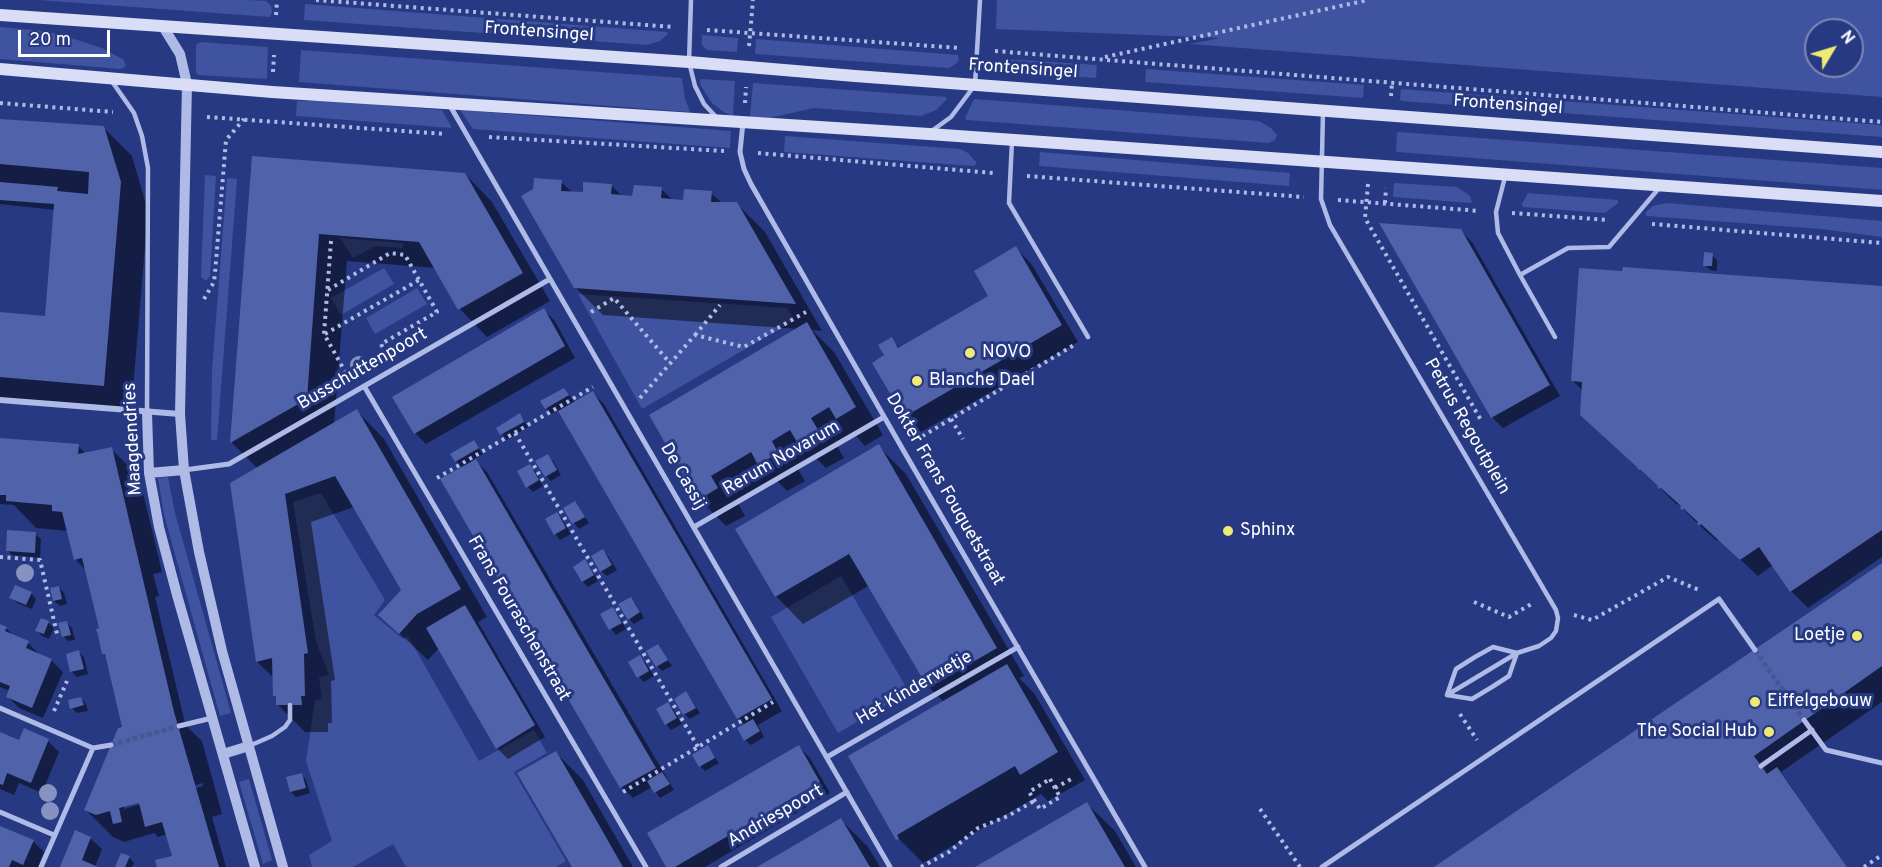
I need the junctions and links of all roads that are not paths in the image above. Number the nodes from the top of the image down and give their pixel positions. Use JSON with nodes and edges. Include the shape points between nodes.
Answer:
{"nodes":[{"id":1,"x":691,"y":0,"type":"edge"},
{"id":2,"x":980,"y":0,"type":"edge"},
{"id":3,"x":0,"y":15,"type":"edge"},
{"id":4,"x":162,"y":25,"type":"junction"},
{"id":5,"x":690,"y":62,"type":"junction"},
{"id":6,"x":0,"y":69,"type":"edge"},
{"id":7,"x":109,"y":78,"type":"junction"},
{"id":8,"x":187,"y":84,"type":"junction"},
{"id":9,"x":975,"y":85,"type":"junction"},
{"id":10,"x":448,"y":102,"type":"junction"},
{"id":11,"x":1323,"y":110,"type":"junction"},
{"id":12,"x":719,"y":120,"type":"junction"},
{"id":13,"x":743,"y":122,"type":"junction"},
{"id":14,"x":929,"y":134,"type":"junction"},
{"id":15,"x":1012,"y":141,"type":"junction"},
{"id":16,"x":1882,"y":152,"type":"edge"},
{"id":17,"x":1322,"y":160,"type":"junction"},
{"id":18,"x":1506,"y":174,"type":"junction"},
{"id":19,"x":1661,"y":186,"type":"junction"},
{"id":20,"x":1882,"y":201,"type":"edge"},
{"id":21,"x":1520,"y":275,"type":"junction"},
{"id":22,"x":550,"y":279,"type":"junction"},
{"id":23,"x":1088,"y":337,"type":"road end"},
{"id":24,"x":1555,"y":337,"type":"dead end"},
{"id":25,"x":364,"y":386,"type":"junction"},
{"id":26,"x":0,"y":400,"type":"edge"},
{"id":27,"x":147,"y":413,"type":"junction"},
{"id":28,"x":180,"y":414,"type":"junction"},
{"id":29,"x":884,"y":417,"type":"junction"},
{"id":30,"x":184,"y":470,"type":"junction"},
{"id":31,"x":149,"y":473,"type":"junction"},
{"id":32,"x":694,"y":527,"type":"junction"},
{"id":33,"x":1018,"y":647,"type":"junction"},
{"id":34,"x":1755,"y":650,"type":"tunnel mouth"},
{"id":35,"x":1517,"y":653,"type":"junction"},
{"id":36,"x":1447,"y":696,"type":"junction"},
{"id":37,"x":290,"y":705,"type":"dead end"},
{"id":38,"x":0,"y":708,"type":"edge"},
{"id":39,"x":213,"y":717,"type":"junction"},
{"id":40,"x":1804,"y":720,"type":"tunnel mouth"},
{"id":41,"x":179,"y":726,"type":"tunnel mouth"},
{"id":42,"x":1812,"y":730,"type":"junction"},
{"id":43,"x":111,"y":745,"type":"tunnel mouth"},
{"id":44,"x":249,"y":746,"type":"junction"},
{"id":45,"x":93,"y":748,"type":"junction"},
{"id":46,"x":223,"y":754,"type":"junction"},
{"id":47,"x":827,"y":757,"type":"junction"},
{"id":48,"x":1882,"y":763,"type":"edge"},
{"id":49,"x":1761,"y":766,"type":"dead end"},
{"id":50,"x":847,"y":792,"type":"junction"},
{"id":51,"x":0,"y":812,"type":"edge"},
{"id":52,"x":54,"y":835,"type":"junction"},
{"id":53,"x":41,"y":867,"type":"edge"},
{"id":54,"x":255,"y":867,"type":"edge"},
{"id":55,"x":283,"y":867,"type":"edge"},
{"id":56,"x":646,"y":867,"type":"edge"},
{"id":57,"x":721,"y":867,"type":"edge"},
{"id":58,"x":890,"y":867,"type":"edge"},
{"id":59,"x":1145,"y":867,"type":"edge"},
{"id":60,"x":1322,"y":867,"type":"edge"}],
"edges":[{"from":1,"to":5,"type":"lane"},
{"from":2,"to":9,"type":"lane"},
{"from":3,"to":4,"type":"main road","name":"Frontensingel"},
{"from":4,"to":5,"type":"main road","name":"Frontensingel"},
{"from":4,"to":8,"type":"street","via":[[180,54]]},
{"from":5,"to":9,"type":"main road","name":"Frontensingel"},
{"from":5,"to":12,"type":"lane","via":[[695,87]]},
{"from":6,"to":7,"type":"main road"},
{"from":7,"to":8,"type":"main road"},
{"from":7,"to":27,"type":"lane","name":"Maagdendries","via":[[134,113],[148,168]]},
{"from":8,"to":10,"type":"main road"},
{"from":8,"to":28,"type":"street"},
{"from":9,"to":11,"type":"main road","name":"Frontensingel"},
{"from":9,"to":14,"type":"lane","via":[[951,117]]},
{"from":10,"to":12,"type":"main road"},
{"from":10,"to":22,"type":"street","name":"De Cassij"},
{"from":11,"to":16,"type":"main road","name":"Frontensingel"},
{"from":11,"to":17,"type":"lane","name":"Petrus Regoutplein"},
{"from":12,"to":13,"type":"main road"},
{"from":13,"to":14,"type":"main road"},
{"from":13,"to":29,"type":"street","name":"Dokter Frans Fouquetstraat","via":[[740,152],[751,184]]},
{"from":14,"to":15,"type":"main road"},
{"from":15,"to":17,"type":"main road"},
{"from":15,"to":23,"type":"lane","via":[[1009,203]]},
{"from":17,"to":18,"type":"main road"},
{"from":17,"to":35,"type":"lane","name":"Petrus Regoutplein","via":[[1321,199],[1329,225],[1556,610],[1558,624],[1551,638]]},
{"from":18,"to":19,"type":"main road"},
{"from":18,"to":21,"type":"lane","via":[[1496,212],[1498,233]]},
{"from":19,"to":20,"type":"main road"},
{"from":19,"to":21,"type":"lane","via":[[1609,247],[1568,248]]},
{"from":21,"to":24,"type":"lane"},
{"from":22,"to":25,"type":"street","name":"Busschuttenpoort"},
{"from":22,"to":32,"type":"street","name":"De Cassij"},
{"from":25,"to":30,"type":"street","name":"Busschuttenpoort","via":[[229,464]]},
{"from":25,"to":56,"type":"street","name":"Frans Fouraschenstraat"},
{"from":26,"to":27,"type":"street"},
{"from":27,"to":28,"type":"street"},
{"from":27,"to":31,"type":"street","name":"Maagdendries"},
{"from":28,"to":30,"type":"street"},
{"from":29,"to":32,"type":"street","name":"Rerum Novarum"},
{"from":29,"to":33,"type":"street","name":"Dokter Frans Fouquetstraat"},
{"from":30,"to":31,"type":"street"},
{"from":30,"to":44,"type":"street","via":[[207,590]]},
{"from":31,"to":39,"type":"street","name":"Maagdendries","via":[[174,584]]},
{"from":32,"to":47,"type":"street","name":"De Cassij"},
{"from":33,"to":47,"type":"street","name":"Het Kinderwetje"},
{"from":33,"to":59,"type":"street","name":"Dokter Frans Fouquetstraat"},
{"from":34,"to":60,"type":"street","via":[[1719,599]]},
{"from":35,"to":36,"type":"lane"},
{"from":35,"to":36,"type":"lane","via":[[1509,676],[1492,687],[1472,699]]},
{"from":35,"to":36,"type":"lane","via":[[1492,647],[1475,657],[1456,669]]},
{"from":37,"to":44,"type":"lane","via":[[290,720],[285,727]]},
{"from":38,"to":45,"type":"street"},
{"from":39,"to":41,"type":"street"},
{"from":39,"to":46,"type":"street","name":"Maagdendries"},
{"from":40,"to":42,"type":"street"},
{"from":42,"to":48,"type":"street","via":[[1826,750]]},
{"from":42,"to":49,"type":"street"},
{"from":43,"to":45,"type":"street"},
{"from":44,"to":46,"type":"street"},
{"from":44,"to":55,"type":"street"},
{"from":45,"to":52,"type":"street"},
{"from":46,"to":54,"type":"street","name":"Maagdendries"},
{"from":47,"to":50,"type":"street","name":"De Cassij"},
{"from":50,"to":57,"type":"street","name":"Andriespoort"},
{"from":50,"to":58,"type":"street","name":"De Cassij"},
{"from":51,"to":52,"type":"street"},
{"from":52,"to":53,"type":"street"}]}
